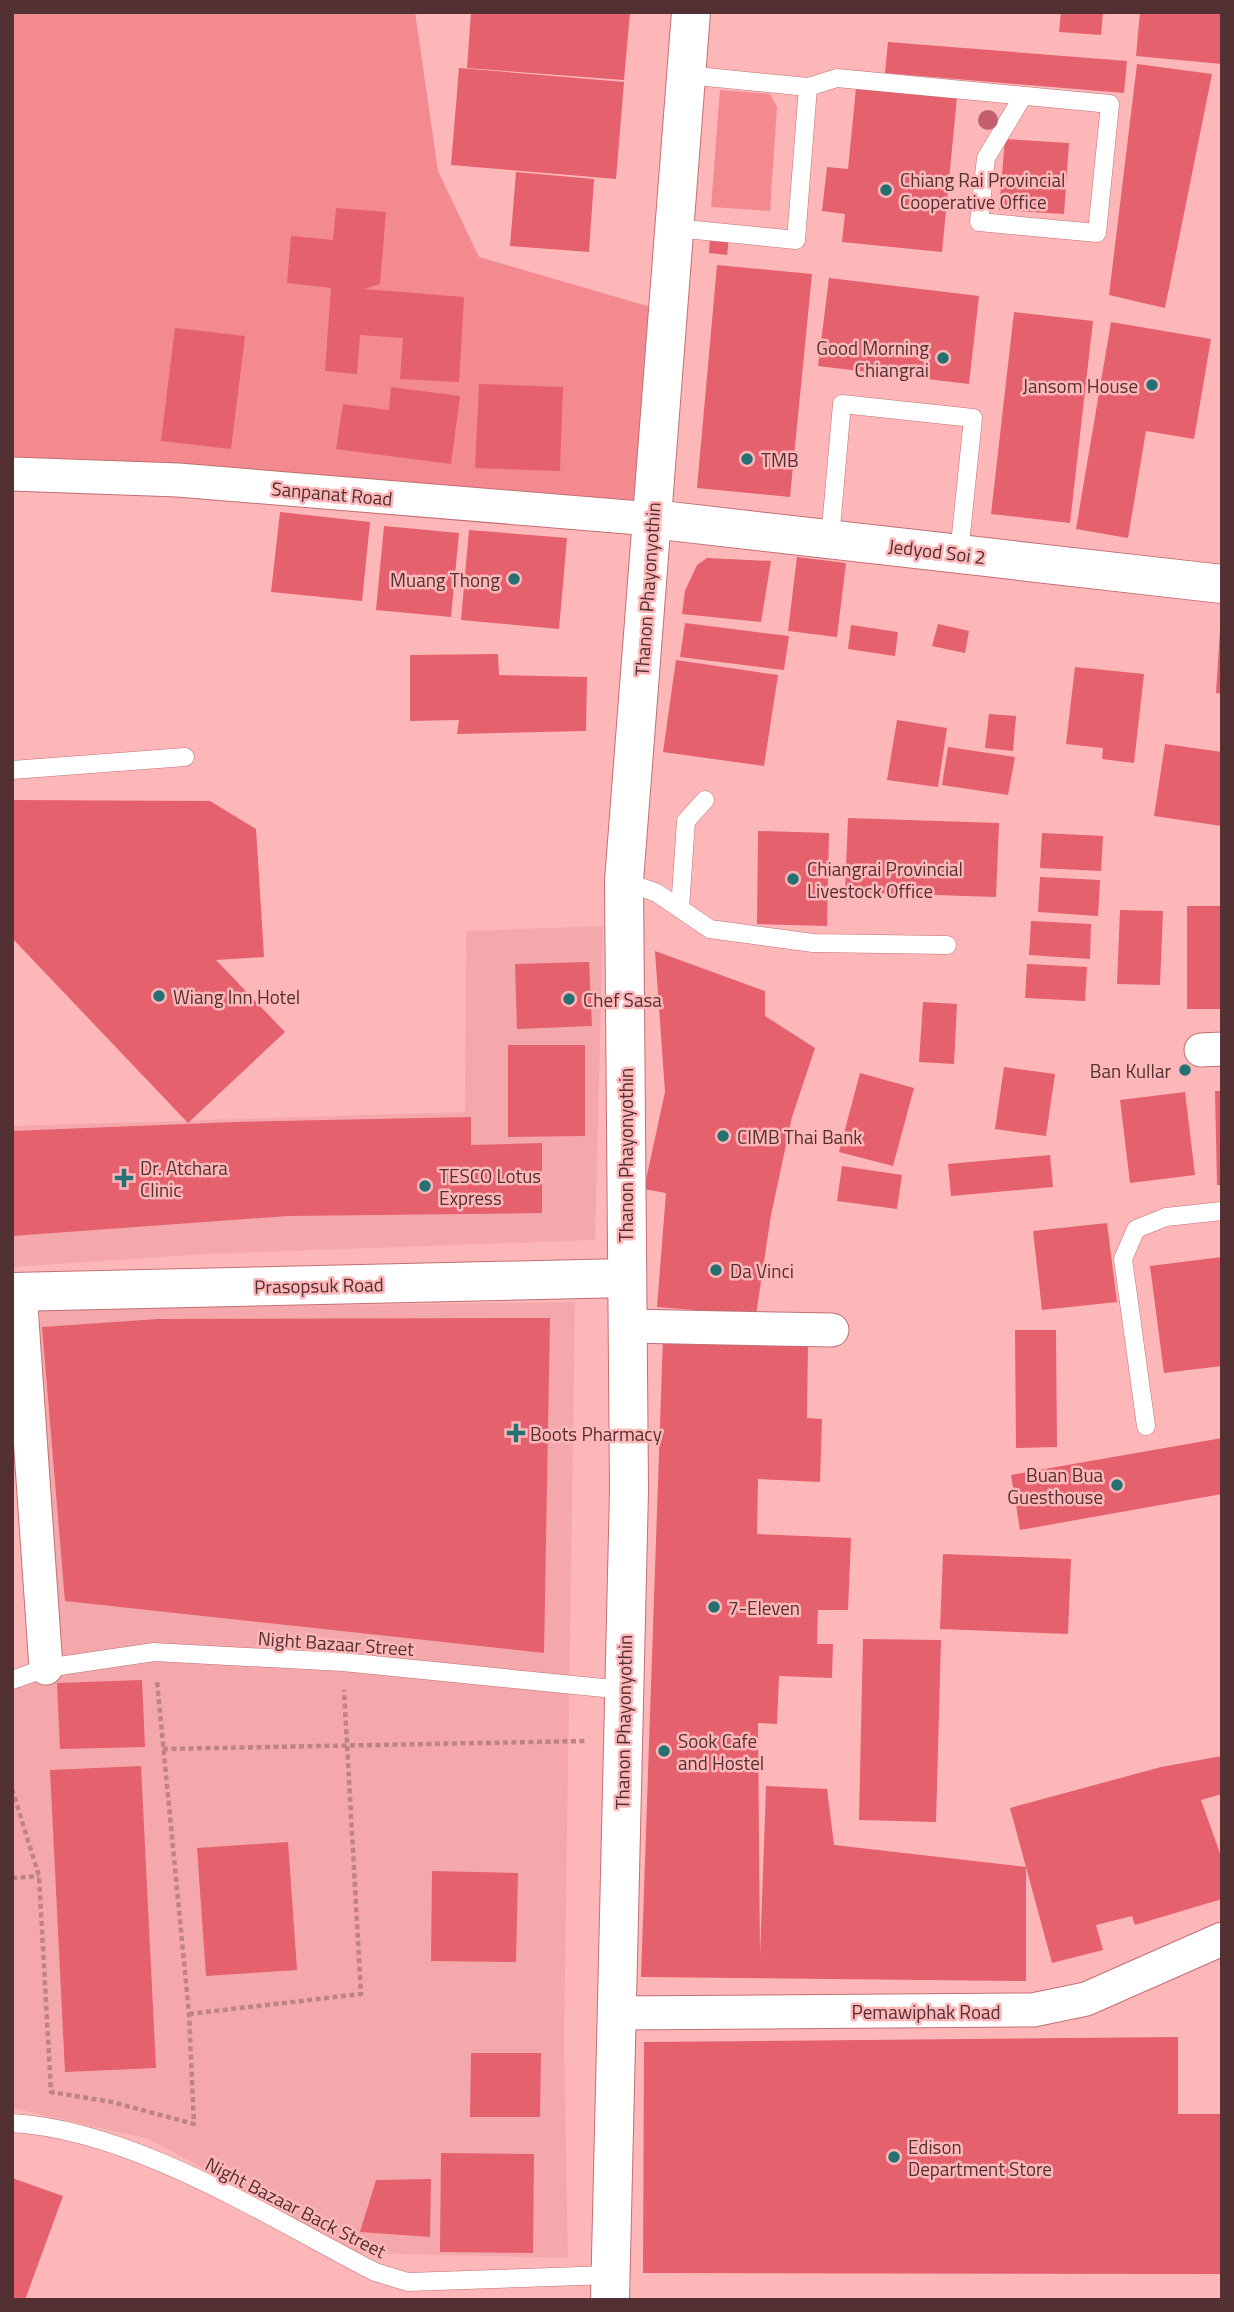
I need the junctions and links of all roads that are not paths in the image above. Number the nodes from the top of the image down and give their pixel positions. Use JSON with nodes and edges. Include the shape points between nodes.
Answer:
{"nodes":[{"id":1,"x":691,"y":12,"type":"edge"},
{"id":2,"x":686,"y":75,"type":"junction"},
{"id":3,"x":808,"y":87,"type":"junction"},
{"id":4,"x":1023,"y":96,"type":"junction"},
{"id":5,"x":674,"y":228,"type":"junction"},
{"id":6,"x":12,"y":474,"type":"edge"},
{"id":7,"x":652,"y":519,"type":"junction"},
{"id":8,"x":830,"y":539,"type":"junction"},
{"id":9,"x":959,"y":554,"type":"junction"},
{"id":10,"x":1222,"y":584,"type":"edge"},
{"id":11,"x":185,"y":757,"type":"dead end"},
{"id":12,"x":12,"y":770,"type":"edge"},
{"id":13,"x":705,"y":800,"type":"dead end"},
{"id":14,"x":624,"y":881,"type":"junction"},
{"id":15,"x":680,"y":909,"type":"junction"},
{"id":16,"x":947,"y":945,"type":"dead end"},
{"id":17,"x":1222,"y":1211,"type":"edge"},
{"id":18,"x":625,"y":1278,"type":"junction"},
{"id":19,"x":16,"y":1291,"type":"edge"},
{"id":20,"x":626,"y":1326,"type":"junction"},
{"id":21,"x":832,"y":1330,"type":"dead end"},
{"id":22,"x":19,"y":1362,"type":"edge"},
{"id":23,"x":1146,"y":1426,"type":"dead end"},
{"id":24,"x":46,"y":1668,"type":"junction"},
{"id":25,"x":12,"y":1680,"type":"edge"},
{"id":26,"x":624,"y":1690,"type":"junction"},
{"id":27,"x":1222,"y":1939,"type":"edge"},
{"id":28,"x":616,"y":2013,"type":"junction"},
{"id":29,"x":12,"y":2123,"type":"edge"},
{"id":30,"x":610,"y":2287,"type":"edge"}],
"edges":[{"from":1,"to":2,"type":"main road","name":"Thanon Phayonyothin"},
{"from":2,"to":3,"type":"lane"},
{"from":2,"to":5,"type":"main road","name":"Thanon Phayonyothin"},
{"from":3,"to":4,"type":"lane","via":[[837,78]]},
{"from":3,"to":5,"type":"lane","via":[[796,240]]},
{"from":4,"to":4,"type":"lane","via":[[1110,104],[1097,233],[979,222],[986,158]]},
{"from":5,"to":7,"type":"main road","name":"Thanon Phayonyothin"},
{"from":6,"to":7,"type":"street","name":"Sanpanat Road","via":[[178,480]]},
{"from":7,"to":8,"type":"main road","name":"Jedyod Soi 2"},
{"from":7,"to":14,"type":"main road","name":"Thanon Phayonyothin"},
{"from":8,"to":9,"type":"main road","name":"Jedyod Soi 2"},
{"from":8,"to":9,"type":"lane","via":[[842,404],[973,418]]},
{"from":9,"to":10,"type":"main road","name":"Jedyod Soi 2"},
{"from":11,"to":12,"type":"lane"},
{"from":13,"to":15,"type":"lane","via":[[686,821]]},
{"from":14,"to":15,"type":"lane","via":[[657,893]]},
{"from":14,"to":18,"type":"main road","name":"Thanon Phayonyothin"},
{"from":15,"to":16,"type":"lane","via":[[710,929],[813,943]]},
{"from":17,"to":23,"type":"lane","via":[[1166,1217],[1136,1229],[1123,1259]]},
{"from":18,"to":19,"type":"main road","name":"Prasopsuk Road"},
{"from":18,"to":20,"type":"main road","name":"Thanon Phayonyothin"},
{"from":19,"to":22,"type":"street"},
{"from":20,"to":21,"type":"street"},
{"from":20,"to":26,"type":"main road","name":"Thanon Phayonyothin","via":[[629,1490]]},
{"from":22,"to":24,"type":"street"},
{"from":24,"to":25,"type":"lane","name":"Night Bazaar Street"},
{"from":24,"to":26,"type":"lane","name":"Night Bazaar Street","via":[[154,1652],[343,1662]]},
{"from":26,"to":28,"type":"main road","name":"Thanon Phayonyothin"},
{"from":27,"to":28,"type":"street","name":"Pemawiphak Road","via":[[1086,1999],[1033,2010]]},
{"from":28,"to":30,"type":"main road","name":"Thanon Phayonyothin"},
{"from":29,"to":30,"type":"lane","name":"Night Bazaar Back Street","via":[[37,2125],[149,2155],[375,2273],[408,2282]]}]}
